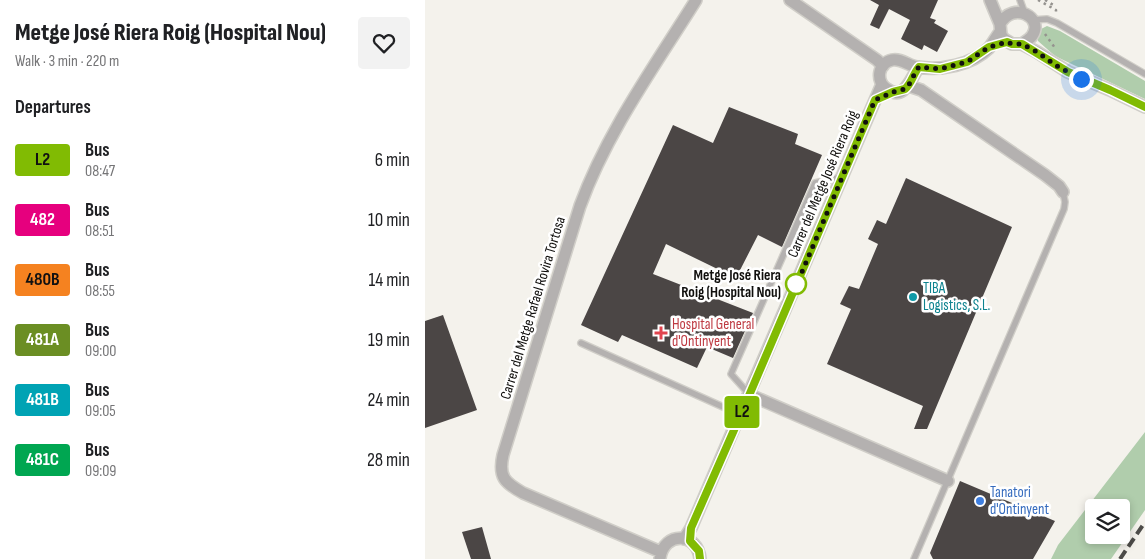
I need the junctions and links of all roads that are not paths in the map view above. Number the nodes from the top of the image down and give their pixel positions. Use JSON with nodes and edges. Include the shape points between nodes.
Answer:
{"nodes":[{"id":1,"x":696,"y":0,"type":"edge"},
{"id":2,"x":790,"y":0,"type":"edge"},
{"id":3,"x":990,"y":0,"type":"edge"},
{"id":4,"x":1022,"y":5,"type":"edge"},
{"id":5,"x":1008,"y":12,"type":"junction"},
{"id":6,"x":1033,"y":20,"type":"junction"},
{"id":7,"x":1003,"y":33,"type":"junction"},
{"id":8,"x":1027,"y":40,"type":"junction"},
{"id":9,"x":883,"y":66,"type":"junction"},
{"id":10,"x":912,"y":74,"type":"junction"},
{"id":11,"x":1145,"y":74,"type":"edge"},
{"id":12,"x":882,"y":84,"type":"junction"},
{"id":13,"x":893,"y":92,"type":"junction"},
{"id":14,"x":875,"y":100,"type":"junction"},
{"id":15,"x":1145,"y":107,"type":"edge"},
{"id":16,"x":842,"y":177,"type":"junction"},
{"id":17,"x":1063,"y":192,"type":"joint"},
{"id":18,"x":581,"y":343,"type":"dead end"},
{"id":19,"x":749,"y":395,"type":"junction"},
{"id":20,"x":741,"y":415,"type":"junction"},
{"id":21,"x":948,"y":481,"type":"junction"},
{"id":22,"x":687,"y":540,"type":"junction"},
{"id":23,"x":661,"y":555,"type":"edge"},
{"id":24,"x":700,"y":559,"type":"edge"},
{"id":25,"x":915,"y":559,"type":"edge"}],
"edges":[{"from":1,"to":23,"type":"street","name":"Carrer del Metge Rafael Rovira Tortosa","via":[[594,169],[501,469],[507,483],[523,494]]},
{"from":2,"to":9,"type":"street"},
{"from":3,"to":5,"type":"street"},
{"from":3,"to":7,"type":"street"},
{"from":4,"to":5,"type":"street"},
{"from":4,"to":6,"type":"street"},
{"from":5,"to":7,"type":"street"},
{"from":6,"to":8,"type":"street","via":[[1035,26]]},
{"from":6,"to":11,"type":"lane","via":[[1052,21]]},
{"from":7,"to":8,"type":"street","via":[[1012,44]]},
{"from":7,"to":10,"type":"street","via":[[967,62]]},
{"from":8,"to":15,"type":"street","via":[[1037,52],[1068,72]]},
{"from":9,"to":10,"type":"street","via":[[898,60]]},
{"from":9,"to":12,"type":"street","via":[[879,75]]},
{"from":10,"to":13,"type":"street","via":[[900,91]]},
{"from":10,"to":17,"type":"street","via":[[921,90],[1045,175]]},
{"from":12,"to":13,"type":"street"},
{"from":12,"to":14,"type":"street","name":"Carrer del Metge José Riera Roig"},
{"from":13,"to":14,"type":"street","name":"Carrer del Metge José Riera Roig"},
{"from":14,"to":16,"type":"street","name":"Carrer del Metge José Riera Roig"},
{"from":16,"to":19,"type":"street","name":"Carrer del Metge José Riera Roig"},
{"from":16,"to":19,"type":"lane","via":[[815,183],[731,374]]},
{"from":17,"to":21,"type":"lane","via":[[1064,209]]},
{"from":18,"to":20,"type":"lane"},
{"from":19,"to":20,"type":"street","name":"Carrer del Metge José Riera Roig"},
{"from":19,"to":21,"type":"street"},
{"from":20,"to":22,"type":"street","name":"Carrer del Metge José Riera Roig"},
{"from":21,"to":25,"type":"lane"},
{"from":22,"to":23,"type":"street","via":[[671,540]]},
{"from":22,"to":24,"type":"street","via":[[699,551]]}]}
